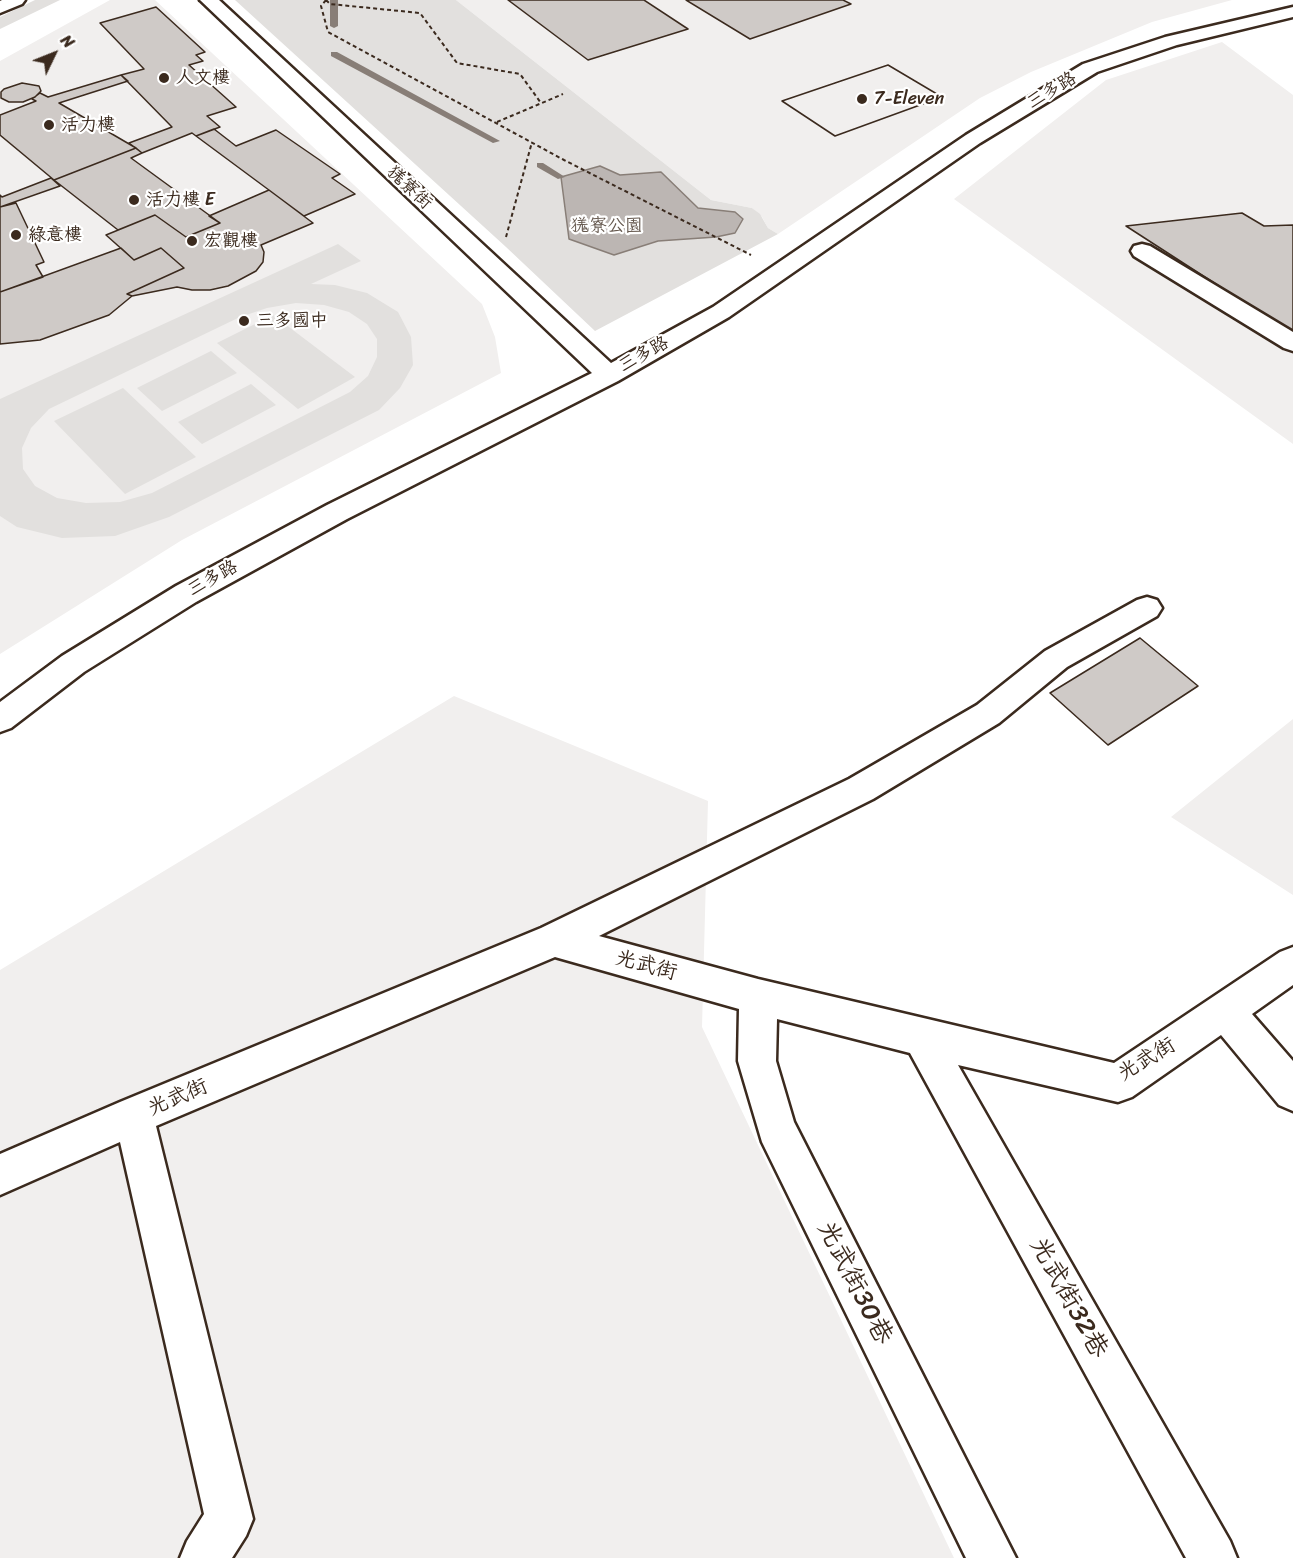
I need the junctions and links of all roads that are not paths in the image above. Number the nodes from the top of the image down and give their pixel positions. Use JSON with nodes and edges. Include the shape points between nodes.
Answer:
{"nodes":[{"id":1,"x":16,"y":0,"type":"edge"},
{"id":2,"x":209,"y":0,"type":"edge"},
{"id":3,"x":0,"y":8,"type":"edge"},
{"id":4,"x":1293,"y":12,"type":"edge"},
{"id":5,"x":1142,"y":251,"type":"dead end"},
{"id":6,"x":1293,"y":343,"type":"edge"},
{"id":7,"x":609,"y":375,"type":"junction"},
{"id":8,"x":1147,"y":608,"type":"dead end"},
{"id":9,"x":0,"y":719,"type":"edge"},
{"id":10,"x":554,"y":940,"type":"junction"},
{"id":11,"x":1293,"y":964,"type":"edge"},
{"id":12,"x":758,"y":996,"type":"junction"},
{"id":13,"x":1225,"y":1011,"type":"junction"},
{"id":14,"x":922,"y":1038,"type":"junction"},
{"id":15,"x":1293,"y":1091,"type":"edge"},
{"id":16,"x":134,"y":1116,"type":"junction"},
{"id":17,"x":0,"y":1175,"type":"edge"},
{"id":18,"x":204,"y":1558,"type":"edge"},
{"id":19,"x":992,"y":1558,"type":"edge"},
{"id":20,"x":1213,"y":1558,"type":"edge"}],
"edges":[{"from":1,"to":3,"type":"street"},
{"from":2,"to":7,"type":"street","name":"獇寮街"},
{"from":4,"to":7,"type":"street","name":"三多路","via":[[1171,41],[1090,68],[973,139],[721,312]]},
{"from":5,"to":6,"type":"street"},
{"from":7,"to":9,"type":"street","name":"三多路","via":[[337,512],[186,594],[73,664]]},
{"from":8,"to":10,"type":"street","via":[[1056,659],[988,714],[861,789]]},
{"from":10,"to":12,"type":"street","name":"光武街"},
{"from":10,"to":16,"type":"street","name":"光武街"},
{"from":11,"to":13,"type":"street","name":"光武街"},
{"from":12,"to":14,"type":"street","name":"光武街"},
{"from":12,"to":19,"type":"street","name":"光武街30巷","via":[[757,1061],[776,1128]]},
{"from":13,"to":14,"type":"street","name":"光武街","via":[[1119,1083]]},
{"from":13,"to":15,"type":"street"},
{"from":14,"to":20,"type":"street","name":"光武街32巷"},
{"from":16,"to":17,"type":"street","name":"光武街"},
{"from":16,"to":18,"type":"street","via":[[229,1520]]}]}
